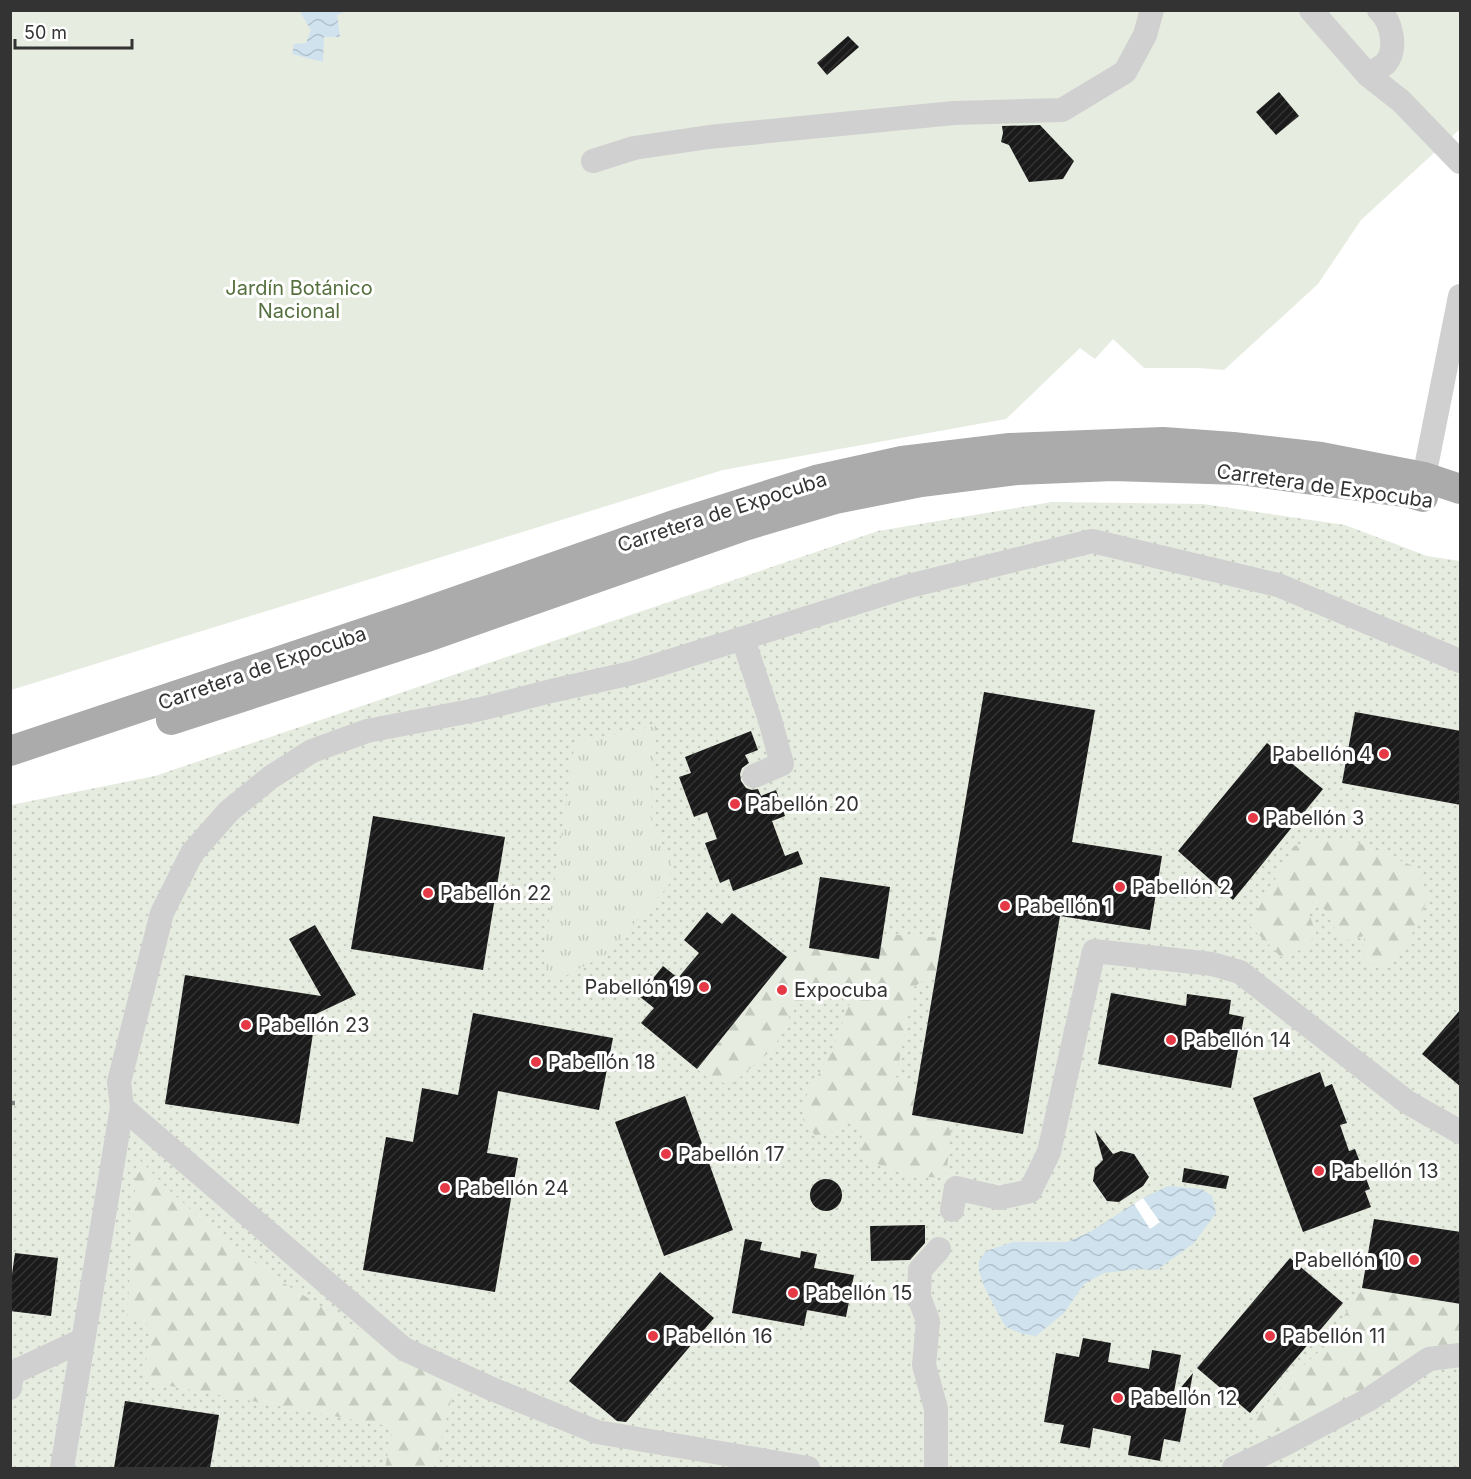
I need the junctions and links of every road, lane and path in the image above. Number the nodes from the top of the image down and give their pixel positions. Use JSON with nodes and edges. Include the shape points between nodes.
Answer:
{"nodes":[{"id":1,"x":1152,"y":10,"type":"edge"},
{"id":2,"x":1311,"y":10,"type":"edge"},
{"id":3,"x":1379,"y":10,"type":"edge"},
{"id":4,"x":1368,"y":75,"type":"junction"},
{"id":5,"x":593,"y":161,"type":"dead end"},
{"id":6,"x":1461,"y":162,"type":"edge"},
{"id":7,"x":1461,"y":296,"type":"edge"},
{"id":8,"x":1424,"y":477,"type":"junction"},
{"id":9,"x":1461,"y":489,"type":"edge"},
{"id":10,"x":1461,"y":507,"type":"edge"},
{"id":11,"x":743,"y":639,"type":"junction"},
{"id":12,"x":1461,"y":661,"type":"edge"},
{"id":13,"x":10,"y":752,"type":"edge"},
{"id":14,"x":10,"y":770,"type":"edge"},
{"id":15,"x":754,"y":776,"type":"dead end"},
{"id":16,"x":122,"y":1107,"type":"junction"},
{"id":17,"x":1461,"y":1132,"type":"edge"},
{"id":18,"x":952,"y":1210,"type":"dead end"},
{"id":19,"x":939,"y":1249,"type":"dead end"},
{"id":20,"x":83,"y":1340,"type":"junction"},
{"id":21,"x":1461,"y":1355,"type":"edge"},
{"id":22,"x":10,"y":1388,"type":"edge"},
{"id":23,"x":62,"y":1468,"type":"edge"},
{"id":24,"x":808,"y":1468,"type":"edge"},
{"id":25,"x":936,"y":1468,"type":"edge"},
{"id":26,"x":1234,"y":1468,"type":"edge"}],
"edges":[{"from":1,"to":5,"type":"street","via":[[1145,35],[1125,72],[1062,110],[954,112],[709,137],[634,148]]},
{"from":2,"to":4,"type":"street"},
{"from":3,"to":4,"type":"street","via":[[1388,19],[1393,49],[1386,63]]},
{"from":4,"to":6,"type":"street","via":[[1401,101]]},
{"from":7,"to":8,"type":"street"},
{"from":8,"to":9,"type":"main road","name":"Carretera de Expocuba"},
{"from":8,"to":13,"type":"main road","name":"Carretera de Expocuba","via":[[1321,457],[1163,442],[1010,448],[902,461],[816,480],[680,523]]},
{"from":10,"to":14,"type":"main road","name":"Carretera de Expocuba","via":[[1410,494],[1240,470],[1113,466],[1017,470],[921,482],[835,499],[744,526],[424,638]]},
{"from":11,"to":12,"type":"street","via":[[909,586],[1092,540],[1278,585]]},
{"from":11,"to":15,"type":"street","via":[[782,764]]},
{"from":11,"to":16,"type":"street","via":[[632,673],[367,731],[312,751],[271,777],[229,810],[192,853],[162,914],[119,1082]]},
{"from":16,"to":20,"type":"street"},
{"from":16,"to":24,"type":"street","via":[[404,1349],[597,1432]]},
{"from":17,"to":18,"type":"street","via":[[1407,1102],[1240,972],[1212,964],[1094,951],[1049,1152],[1030,1191],[999,1198],[956,1188]]},
{"from":19,"to":25,"type":"street","via":[[920,1270],[919,1297],[928,1321],[924,1365],[936,1409]]},
{"from":20,"to":22,"type":"street","via":[[12,1372]]},
{"from":20,"to":23,"type":"street"},
{"from":21,"to":26,"type":"street","via":[[1429,1359],[1368,1400]]}]}
